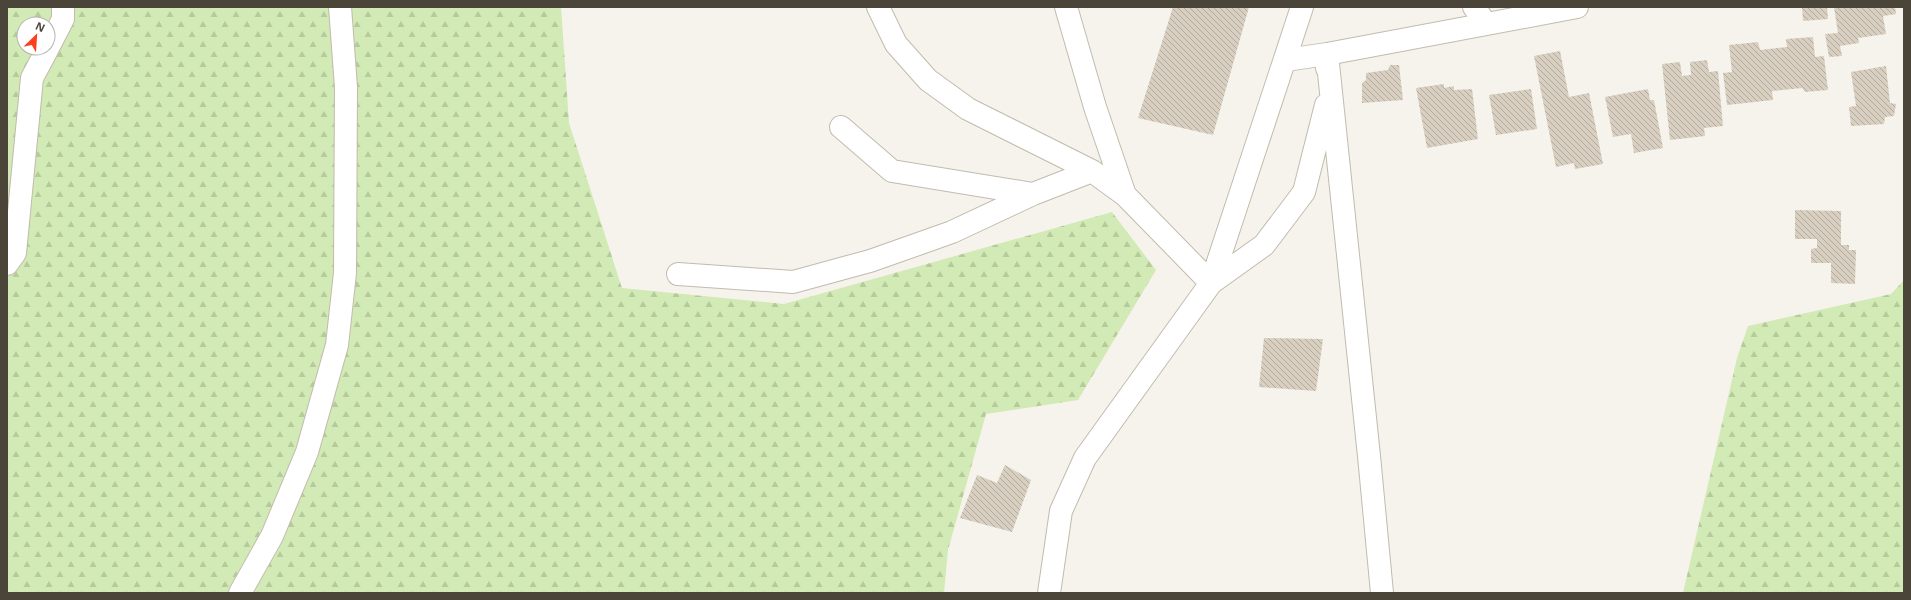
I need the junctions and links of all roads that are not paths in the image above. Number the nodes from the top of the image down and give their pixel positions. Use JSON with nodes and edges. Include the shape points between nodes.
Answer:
{"nodes":[{"id":1,"x":63,"y":7,"type":"edge"},
{"id":2,"x":340,"y":7,"type":"edge"},
{"id":3,"x":878,"y":7,"type":"edge"},
{"id":4,"x":1066,"y":7,"type":"edge"},
{"id":5,"x":1302,"y":7,"type":"edge"},
{"id":6,"x":1567,"y":8,"type":"edge"},
{"id":7,"x":1480,"y":16,"type":"edge"},
{"id":8,"x":56,"y":33,"type":"edge"},
{"id":9,"x":1327,"y":54,"type":"junction"},
{"id":10,"x":44,"y":56,"type":"edge"},
{"id":11,"x":1286,"y":60,"type":"junction"},
{"id":12,"x":841,"y":127,"type":"dead end"},
{"id":13,"x":1092,"y":171,"type":"junction"},
{"id":14,"x":1033,"y":194,"type":"junction"},
{"id":15,"x":1125,"y":195,"type":"junction"},
{"id":16,"x":7,"y":264,"type":"edge"},
{"id":17,"x":678,"y":274,"type":"dead end"},
{"id":18,"x":1210,"y":283,"type":"junction"},
{"id":19,"x":240,"y":593,"type":"edge"},
{"id":20,"x":1049,"y":593,"type":"edge"},
{"id":21,"x":1382,"y":593,"type":"edge"}],
"edges":[{"from":1,"to":8,"type":"street","via":[[63,19]]},
{"from":2,"to":19,"type":"street","via":[[346,87],[345,273],[337,345],[307,452],[272,536]]},
{"from":3,"to":13,"type":"street","via":[[896,44],[928,80],[968,109]]},
{"from":4,"to":15,"type":"street","via":[[1095,107]]},
{"from":5,"to":11,"type":"street"},
{"from":6,"to":7,"type":"street"},
{"from":7,"to":9,"type":"street"},
{"from":9,"to":11,"type":"street"},
{"from":9,"to":18,"type":"street","via":[[1326,109],[1304,192],[1264,245]]},
{"from":9,"to":21,"type":"street"},
{"from":10,"to":16,"type":"street","via":[[32,78],[15,253]]},
{"from":11,"to":18,"type":"street"},
{"from":12,"to":14,"type":"street","via":[[892,171]]},
{"from":13,"to":14,"type":"street"},
{"from":13,"to":15,"type":"street"},
{"from":14,"to":17,"type":"street","via":[[952,232],[870,262],[793,282]]},
{"from":15,"to":18,"type":"street"},
{"from":18,"to":20,"type":"street","via":[[1085,458],[1061,511]]}]}
